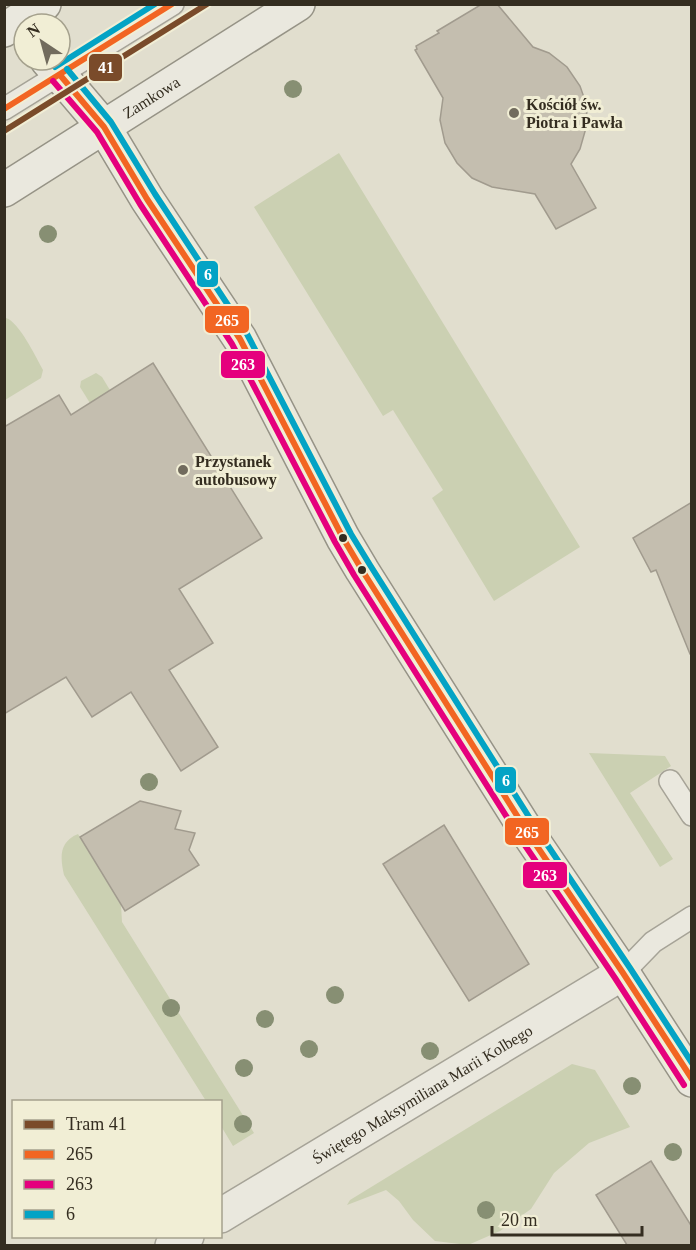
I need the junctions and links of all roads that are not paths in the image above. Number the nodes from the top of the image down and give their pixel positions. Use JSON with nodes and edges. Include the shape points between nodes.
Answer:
{"nodes":[{"id":1,"x":44,"y":4,"type":"edge"},
{"id":2,"x":173,"y":4,"type":"edge"},
{"id":3,"x":298,"y":4,"type":"edge"},
{"id":4,"x":30,"y":12,"type":"edge"},
{"id":5,"x":72,"y":57,"type":"edge"},
{"id":6,"x":48,"y":72,"type":"edge"},
{"id":7,"x":58,"y":72,"type":"edge"},
{"id":8,"x":4,"y":109,"type":"edge"},
{"id":9,"x":104,"y":127,"type":"junction"},
{"id":10,"x":4,"y":190,"type":"edge"},
{"id":11,"x":670,"y":781,"type":"dead end"},
{"id":12,"x":692,"y":815,"type":"edge"},
{"id":13,"x":692,"y":917,"type":"edge"},
{"id":14,"x":623,"y":973,"type":"junction"},
{"id":15,"x":692,"y":1080,"type":"edge"},
{"id":16,"x":222,"y":1215,"type":"edge"}],
"edges":[{"from":1,"to":4,"type":"main road"},
{"from":2,"to":5,"type":"lane"},
{"from":3,"to":9,"type":"main road","name":"Zamkowa"},
{"from":6,"to":8,"type":"lane"},
{"from":7,"to":9,"type":"main road"},
{"from":9,"to":10,"type":"main road","name":"Zamkowa"},
{"from":9,"to":14,"type":"main road","via":[[240,339],[357,562],[528,833]]},
{"from":11,"to":12,"type":"lane"},
{"from":13,"to":14,"type":"lane","via":[[653,942]]},
{"from":14,"to":15,"type":"main road"},
{"from":14,"to":16,"type":"main road","name":"Świętego Maksymiliana Marii Kolbego"}]}
